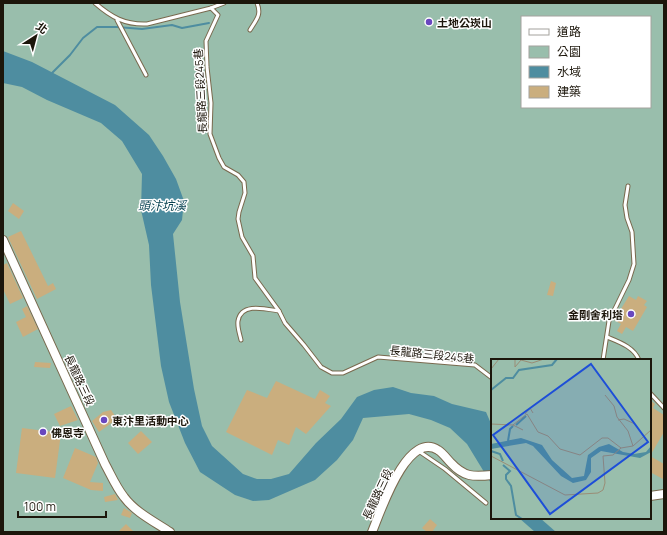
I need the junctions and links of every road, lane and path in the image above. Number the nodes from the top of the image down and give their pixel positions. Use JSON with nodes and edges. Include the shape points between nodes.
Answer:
{"nodes":[{"id":1,"x":95,"y":3,"type":"edge"},
{"id":2,"x":224,"y":3,"type":"edge"},
{"id":3,"x":257,"y":3,"type":"edge"},
{"id":4,"x":211,"y":8,"type":"junction"},
{"id":5,"x":117,"y":20,"type":"junction"},
{"id":6,"x":250,"y":30,"type":"dead end"},
{"id":7,"x":146,"y":74,"type":"dead end"},
{"id":8,"x":628,"y":186,"type":"dead end"},
{"id":9,"x":3,"y":240,"type":"edge"},
{"id":10,"x":279,"y":311,"type":"junction"},
{"id":11,"x":607,"y":337,"type":"junction"},
{"id":12,"x":241,"y":340,"type":"dead end"},
{"id":13,"x":603,"y":359,"type":"edge"},
{"id":14,"x":638,"y":359,"type":"edge"},
{"id":15,"x":491,"y":377,"type":"edge"},
{"id":16,"x":651,"y":394,"type":"edge"},
{"id":17,"x":664,"y":408,"type":"edge"},
{"id":18,"x":417,"y":450,"type":"junction"},
{"id":19,"x":491,"y":475,"type":"edge"},
{"id":20,"x":664,"y":494,"type":"edge"},
{"id":21,"x":651,"y":496,"type":"edge"},
{"id":22,"x":486,"y":503,"type":"dead end"},
{"id":23,"x":170,"y":532,"type":"edge"},
{"id":24,"x":372,"y":532,"type":"edge"}],
"edges":[{"from":1,"to":5,"type":"lane"},
{"from":2,"to":4,"type":"lane"},
{"from":3,"to":6,"type":"lane","via":[[259,14]]},
{"from":4,"to":5,"type":"lane","via":[[148,24]]},
{"from":4,"to":10,"type":"lane","name":"長龍路三段245巷","via":[[218,15],[206,41],[211,103],[210,134],[218,158],[224,167],[244,182],[245,193],[238,219],[242,237],[252,256],[255,278]]},
{"from":5,"to":7,"type":"lane"},
{"from":8,"to":11,"type":"lane","via":[[625,204],[632,232],[634,264],[609,321]]},
{"from":9,"to":23,"type":"main road","name":"長龍路三段","via":[[116,485],[133,506]]},
{"from":10,"to":12,"type":"lane","via":[[256,307],[246,310],[237,322]]},
{"from":10,"to":15,"type":"lane","name":"長龍路三段245巷","via":[[285,323],[321,368],[332,372],[343,373],[378,357],[475,365]]},
{"from":11,"to":13,"type":"lane"},
{"from":11,"to":14,"type":"lane","via":[[626,346]]},
{"from":16,"to":17,"type":"lane"},
{"from":18,"to":19,"type":"main road","via":[[428,447],[437,449],[463,474]]},
{"from":18,"to":22,"type":"lane"},
{"from":18,"to":24,"type":"main road","name":"長龍路三段","via":[[400,470]]},
{"from":20,"to":21,"type":"main road"}]}
